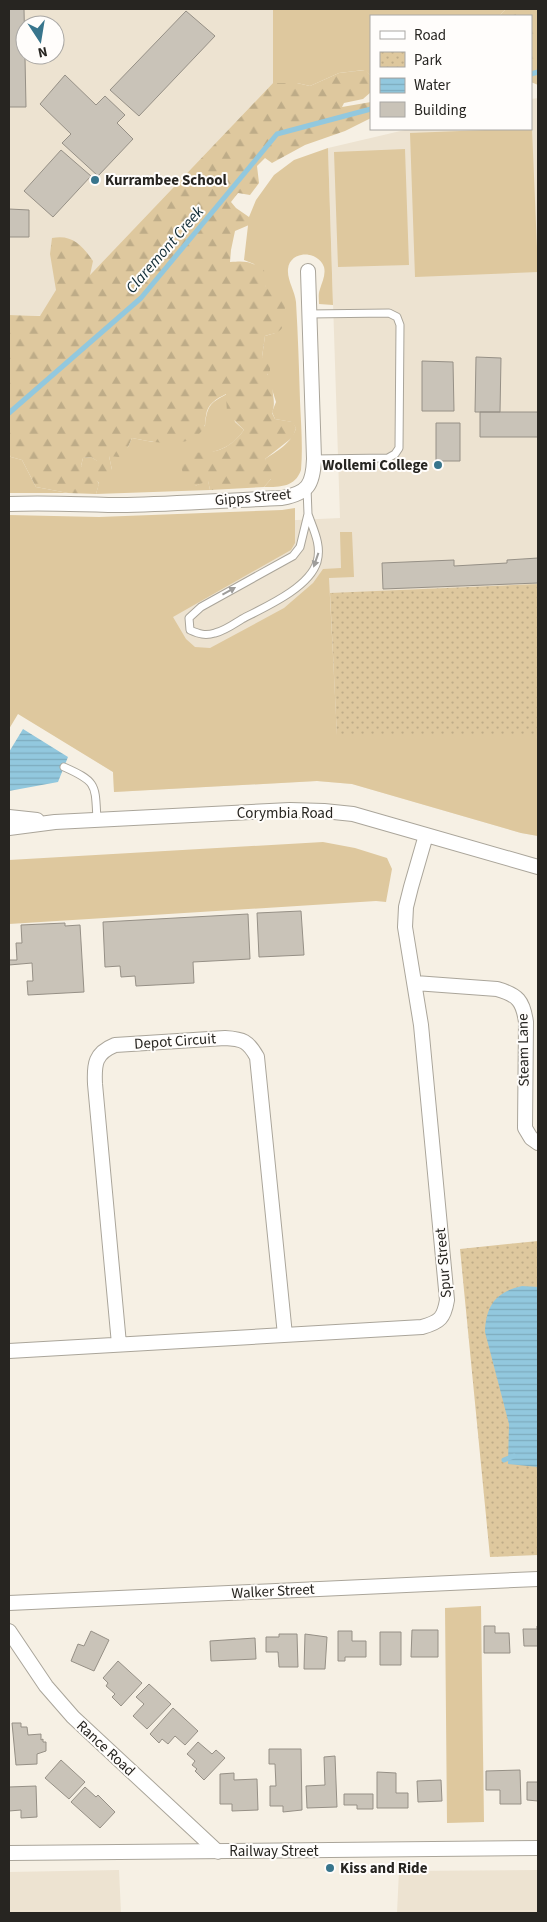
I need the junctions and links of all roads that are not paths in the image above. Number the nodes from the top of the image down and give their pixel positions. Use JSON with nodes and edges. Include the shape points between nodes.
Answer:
{"nodes":[{"id":1,"x":308,"y":271,"type":"dead end"},
{"id":2,"x":309,"y":314,"type":"junction"},
{"id":3,"x":314,"y":459,"type":"junction"},
{"id":4,"x":307,"y":488,"type":"junction"},
{"id":5,"x":9,"y":504,"type":"edge"},
{"id":6,"x":308,"y":514,"type":"junction"},
{"id":7,"x":64,"y":767,"type":"dead end"},
{"id":8,"x":9,"y":817,"type":"edge"},
{"id":9,"x":97,"y":820,"type":"junction"},
{"id":10,"x":55,"y":822,"type":"junction"},
{"id":11,"x":9,"y":828,"type":"edge"},
{"id":12,"x":426,"y":835,"type":"junction"},
{"id":13,"x":538,"y":867,"type":"edge"},
{"id":14,"x":415,"y":983,"type":"junction"},
{"id":15,"x":538,"y":1143,"type":"edge"},
{"id":16,"x":285,"y":1335,"type":"junction"},
{"id":17,"x":119,"y":1344,"type":"junction"},
{"id":18,"x":9,"y":1351,"type":"edge"},
{"id":19,"x":538,"y":1579,"type":"edge"},
{"id":20,"x":9,"y":1604,"type":"edge"},
{"id":21,"x":9,"y":1631,"type":"edge"},
{"id":22,"x":538,"y":1848,"type":"edge"},
{"id":23,"x":218,"y":1852,"type":"junction"},
{"id":24,"x":9,"y":1853,"type":"edge"}],
"edges":[{"from":1,"to":2,"type":"street","name":"Gipps Street"},
{"from":2,"to":3,"type":"street","name":"Gipps Street"},
{"from":2,"to":3,"type":"lane","via":[[390,313],[397,317],[400,325],[399,448],[388,458]]},
{"from":3,"to":4,"type":"street","name":"Gipps Street","via":[[312,479]]},
{"from":4,"to":5,"type":"street","name":"Gipps Street","via":[[282,498],[130,505]]},
{"from":4,"to":6,"type":"lane"},
{"from":6,"to":6,"type":"lane","one_way":true,"via":[[319,552],[317,563],[307,577],[281,598],[216,633],[200,635],[190,630],[189,618],[201,607],[292,556],[300,547]]},
{"from":7,"to":9,"type":"lane","via":[[84,776],[94,786]]},
{"from":8,"to":10,"type":"street","name":"Corymbia Road"},
{"from":9,"to":10,"type":"street","name":"Corymbia Road"},
{"from":9,"to":12,"type":"street","name":"Corymbia Road","via":[[324,811],[353,814]]},
{"from":10,"to":11,"type":"street","name":"Corymbia Road"},
{"from":12,"to":13,"type":"street","name":"Corymbia Road"},
{"from":12,"to":14,"type":"street","name":"Spur Street","via":[[406,907],[408,954]]},
{"from":14,"to":15,"type":"street","name":"Steam Lane","via":[[497,990],[520,1000],[526,1022],[525,1128]]},
{"from":14,"to":16,"type":"street","name":"Spur Street","via":[[446,1311],[435,1324],[422,1327]]},
{"from":16,"to":17,"type":"street","name":"Spur Street"},
{"from":16,"to":17,"type":"street","name":"Depot Circuit","via":[[257,1057],[250,1046],[239,1039],[225,1038],[115,1045],[105,1049],[98,1058],[94,1070],[95,1084]]},
{"from":17,"to":18,"type":"street","name":"Spur Street"},
{"from":19,"to":20,"type":"street","name":"Walker Street"},
{"from":21,"to":23,"type":"street","name":"Rance Road","via":[[46,1686],[73,1717]]},
{"from":22,"to":23,"type":"street","name":"Railway Street"},
{"from":23,"to":24,"type":"street","name":"Railway Street"}]}
